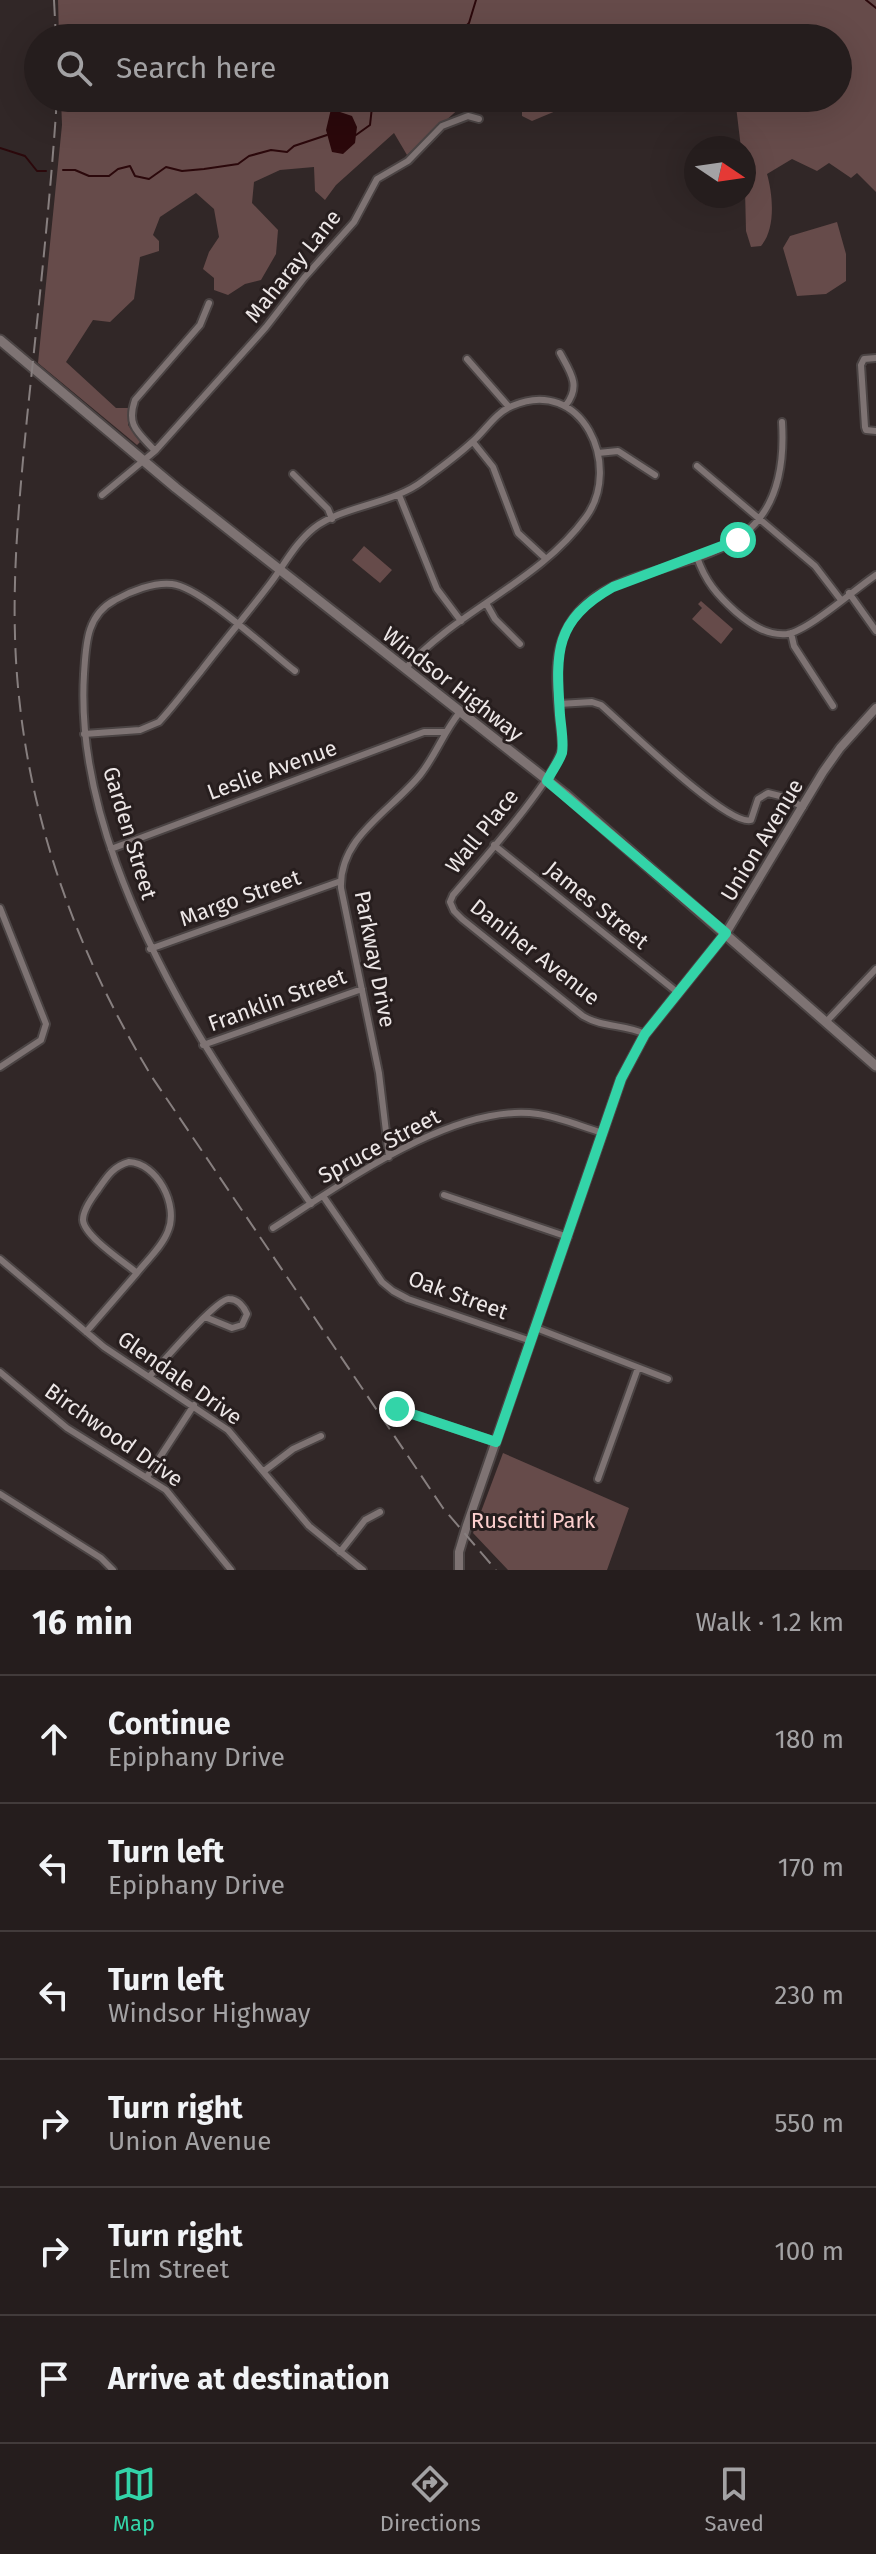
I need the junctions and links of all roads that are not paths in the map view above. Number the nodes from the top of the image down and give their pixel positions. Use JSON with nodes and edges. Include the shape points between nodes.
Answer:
{"nodes":[{"id":1,"x":479,"y":119,"type":"dead end"},
{"id":2,"x":209,"y":303,"type":"dead end"},
{"id":3,"x":0,"y":340,"type":"edge"},
{"id":4,"x":560,"y":353,"type":"dead end"},
{"id":5,"x":876,"y":358,"type":"edge"},
{"id":6,"x":467,"y":359,"type":"dead end"},
{"id":7,"x":566,"y":405,"type":"junction"},
{"id":8,"x":509,"y":407,"type":"junction"},
{"id":9,"x":782,"y":422,"type":"dead end"},
{"id":10,"x":876,"y":431,"type":"edge"},
{"id":11,"x":473,"y":442,"type":"junction"},
{"id":12,"x":155,"y":451,"type":"junction"},
{"id":13,"x":598,"y":453,"type":"junction"},
{"id":14,"x":144,"y":462,"type":"junction"},
{"id":15,"x":697,"y":466,"type":"dead end"},
{"id":16,"x":293,"y":474,"type":"dead end"},
{"id":17,"x":655,"y":475,"type":"dead end"},
{"id":18,"x":102,"y":495,"type":"dead end"},
{"id":19,"x":399,"y":495,"type":"junction"},
{"id":20,"x":332,"y":519,"type":"junction"},
{"id":21,"x":759,"y":519,"type":"junction"},
{"id":22,"x":697,"y":557,"type":"junction"},
{"id":23,"x":545,"y":558,"type":"junction"},
{"id":24,"x":280,"y":570,"type":"junction"},
{"id":25,"x":876,"y":575,"type":"edge"},
{"id":26,"x":849,"y":593,"type":"junction"},
{"id":27,"x":841,"y":600,"type":"junction"},
{"id":28,"x":486,"y":603,"type":"junction"},
{"id":29,"x":461,"y":621,"type":"junction"},
{"id":30,"x":237,"y":625,"type":"junction"},
{"id":31,"x":876,"y":631,"type":"edge"},
{"id":32,"x":791,"y":633,"type":"junction"},
{"id":33,"x":520,"y":644,"type":"dead end"},
{"id":34,"x":405,"y":669,"type":"junction"},
{"id":35,"x":295,"y":671,"type":"dead end"},
{"id":36,"x":559,"y":704,"type":"junction"},
{"id":37,"x":833,"y":706,"type":"dead end"},
{"id":38,"x":876,"y":708,"type":"edge"},
{"id":39,"x":460,"y":712,"type":"junction"},
{"id":40,"x":445,"y":732,"type":"junction"},
{"id":41,"x":84,"y":734,"type":"junction"},
{"id":42,"x":547,"y":781,"type":"junction"},
{"id":43,"x":803,"y":807,"type":"junction"},
{"id":44,"x":494,"y":845,"type":"junction"},
{"id":45,"x":111,"y":849,"type":"junction"},
{"id":46,"x":341,"y":881,"type":"junction"},
{"id":47,"x":451,"y":907,"type":"joint"},
{"id":48,"x":0,"y":908,"type":"edge"},
{"id":49,"x":726,"y":933,"type":"junction"},
{"id":50,"x":150,"y":949,"type":"junction"},
{"id":51,"x":876,"y":969,"type":"edge"},
{"id":52,"x":362,"y":989,"type":"junction"},
{"id":53,"x":677,"y":992,"type":"junction"},
{"id":54,"x":826,"y":1022,"type":"junction"},
{"id":55,"x":645,"y":1034,"type":"junction"},
{"id":56,"x":203,"y":1045,"type":"junction"},
{"id":57,"x":876,"y":1066,"type":"edge"},
{"id":58,"x":0,"y":1067,"type":"edge"},
{"id":59,"x":603,"y":1133,"type":"junction"},
{"id":60,"x":389,"y":1157,"type":"junction"},
{"id":61,"x":444,"y":1195,"type":"dead end"},
{"id":62,"x":323,"y":1196,"type":"junction"},
{"id":63,"x":311,"y":1204,"type":"junction"},
{"id":64,"x":273,"y":1228,"type":"dead end"},
{"id":65,"x":568,"y":1237,"type":"junction"},
{"id":66,"x":0,"y":1259,"type":"edge"},
{"id":67,"x":137,"y":1273,"type":"junction"},
{"id":68,"x":205,"y":1317,"type":"junction"},
{"id":69,"x":536,"y":1328,"type":"junction"},
{"id":70,"x":86,"y":1332,"type":"junction"},
{"id":71,"x":531,"y":1341,"type":"junction"},
{"id":72,"x":638,"y":1368,"type":"junction"},
{"id":73,"x":0,"y":1372,"type":"edge"},
{"id":74,"x":149,"y":1377,"type":"junction"},
{"id":75,"x":668,"y":1379,"type":"dead end"},
{"id":76,"x":194,"y":1405,"type":"junction"},
{"id":77,"x":397,"y":1409,"type":"dead end"},
{"id":78,"x":321,"y":1436,"type":"dead end"},
{"id":79,"x":496,"y":1442,"type":"junction"},
{"id":80,"x":264,"y":1471,"type":"junction"},
{"id":81,"x":147,"y":1477,"type":"junction"},
{"id":82,"x":598,"y":1479,"type":"dead end"},
{"id":83,"x":0,"y":1494,"type":"edge"},
{"id":84,"x":380,"y":1512,"type":"dead end"},
{"id":85,"x":340,"y":1552,"type":"junction"},
{"id":86,"x":113,"y":1570,"type":"edge"},
{"id":87,"x":231,"y":1570,"type":"edge"},
{"id":88,"x":363,"y":1570,"type":"edge"},
{"id":89,"x":459,"y":1570,"type":"edge"}],
"edges":[{"from":1,"to":12,"type":"street","name":"Maharay Lane","via":[[468,116],[442,126],[408,161],[377,179],[354,222]]},
{"from":2,"to":12,"type":"street","via":[[200,325],[135,400],[130,413],[132,425]]},
{"from":3,"to":14,"type":"main road","name":"Windsor Highway"},
{"from":4,"to":7,"type":"street","via":[[576,384]]},
{"from":5,"to":10,"type":"street","via":[[864,359],[861,365],[865,427]]},
{"from":6,"to":8,"type":"street"},
{"from":7,"to":8,"type":"street","via":[[538,400]]},
{"from":7,"to":13,"type":"street","via":[[586,425]]},
{"from":8,"to":11,"type":"street"},
{"from":9,"to":21,"type":"street","via":[[782,469]]},
{"from":11,"to":19,"type":"street"},
{"from":11,"to":23,"type":"street","via":[[493,467],[518,533]]},
{"from":12,"to":14,"type":"street","name":"Maharay Lane"},
{"from":13,"to":17,"type":"street","via":[[618,451]]},
{"from":13,"to":23,"type":"street","via":[[590,510]]},
{"from":14,"to":18,"type":"street","name":"Maharay Lane"},
{"from":14,"to":24,"type":"main road","name":"Windsor Highway"},
{"from":15,"to":21,"type":"street"},
{"from":16,"to":20,"type":"street"},
{"from":19,"to":20,"type":"street"},
{"from":19,"to":29,"type":"street","via":[[437,589]]},
{"from":20,"to":24,"type":"street","via":[[301,540]]},
{"from":21,"to":22,"type":"street","name":"Wall Place","via":[[738,540]]},
{"from":21,"to":27,"type":"street","via":[[815,566]]},
{"from":22,"to":32,"type":"street","via":[[711,588],[752,625]]},
{"from":22,"to":36,"type":"street","name":"Wall Place","via":[[613,587],[576,613],[560,644]]},
{"from":23,"to":28,"type":"street"},
{"from":24,"to":30,"type":"street"},
{"from":24,"to":34,"type":"main road","name":"Windsor Highway"},
{"from":25,"to":26,"type":"street"},
{"from":26,"to":27,"type":"street"},
{"from":26,"to":31,"type":"street"},
{"from":27,"to":32,"type":"street"},
{"from":28,"to":29,"type":"street"},
{"from":28,"to":33,"type":"street"},
{"from":29,"to":34,"type":"street"},
{"from":30,"to":35,"type":"street","name":"Garden Street"},
{"from":30,"to":41,"type":"street","via":[[159,722],[140,730]]},
{"from":30,"to":41,"type":"street","name":"Garden Street","via":[[197,593],[174,584],[156,584],[108,603],[95,616],[88,638]]},
{"from":32,"to":37,"type":"street"},
{"from":34,"to":39,"type":"main road","name":"Windsor Highway"},
{"from":36,"to":42,"type":"street","name":"Wall Place","via":[[562,753]]},
{"from":36,"to":43,"type":"street","via":[[601,705],[701,794],[741,820],[751,820],[758,799],[768,793]]},
{"from":38,"to":43,"type":"street","name":"Union Avenue","via":[[840,748]]},
{"from":39,"to":40,"type":"street","name":"Parkway Drive"},
{"from":39,"to":42,"type":"main road","name":"Windsor Highway"},
{"from":40,"to":45,"type":"street","name":"Leslie Avenue","via":[[424,732]]},
{"from":40,"to":46,"type":"street","name":"Parkway Drive","via":[[418,777],[354,842]]},
{"from":41,"to":45,"type":"street","name":"Garden Street"},
{"from":42,"to":44,"type":"street","name":"Wall Place"},
{"from":42,"to":49,"type":"main road","name":"Windsor Highway"},
{"from":43,"to":49,"type":"street","name":"Union Avenue"},
{"from":44,"to":47,"type":"street","name":"Wall Place","via":[[453,895]]},
{"from":44,"to":53,"type":"street","name":"James Street"},
{"from":45,"to":50,"type":"street","name":"Garden Street"},
{"from":46,"to":50,"type":"street","name":"Margo Street"},
{"from":46,"to":52,"type":"street","name":"Parkway Drive"},
{"from":47,"to":55,"type":"street","name":"Daniher Avenue","via":[[583,1016]]},
{"from":48,"to":58,"type":"street","via":[[46,1024],[41,1040]]},
{"from":49,"to":53,"type":"street","name":"Union Avenue"},
{"from":49,"to":54,"type":"main road","name":"Windsor Highway"},
{"from":50,"to":56,"type":"street","name":"Garden Street"},
{"from":51,"to":54,"type":"street"},
{"from":52,"to":56,"type":"street","name":"Franklin Street"},
{"from":52,"to":60,"type":"street","name":"Parkway Drive"},
{"from":53,"to":55,"type":"street","name":"Union Avenue"},
{"from":54,"to":57,"type":"main road","name":"Windsor Highway"},
{"from":55,"to":59,"type":"street","name":"Union Avenue","via":[[621,1079]]},
{"from":56,"to":63,"type":"street","name":"Garden Street"},
{"from":59,"to":60,"type":"street","name":"Spruce Street","via":[[540,1114],[504,1114],[441,1130]]},
{"from":59,"to":65,"type":"street","name":"Union Avenue"},
{"from":60,"to":62,"type":"street","name":"Spruce Street"},
{"from":61,"to":65,"type":"street"},
{"from":62,"to":63,"type":"street","name":"Spruce Street"},
{"from":62,"to":71,"type":"street","name":"Oak Street","via":[[393,1291]]},
{"from":63,"to":64,"type":"street","name":"Spruce Street"},
{"from":65,"to":69,"type":"street","name":"Union Avenue"},
{"from":66,"to":70,"type":"street","name":"Glendale Drive"},
{"from":67,"to":67,"type":"street","via":[[163,1241],[171,1217],[157,1179],[147,1166],[129,1162],[105,1180],[83,1222]]},
{"from":67,"to":70,"type":"street"},
{"from":68,"to":68,"type":"street","via":[[227,1298],[247,1314],[242,1325],[232,1328]]},
{"from":68,"to":74,"type":"street"},
{"from":69,"to":71,"type":"street","name":"Union Avenue"},
{"from":69,"to":72,"type":"street"},
{"from":70,"to":74,"type":"street","name":"Glendale Drive"},
{"from":71,"to":79,"type":"street","name":"Union Avenue"},
{"from":72,"to":75,"type":"street"},
{"from":72,"to":82,"type":"street"},
{"from":73,"to":81,"type":"street","name":"Birchwood Drive","via":[[67,1428]]},
{"from":74,"to":76,"type":"street","name":"Glendale Drive"},
{"from":76,"to":80,"type":"street","name":"Glendale Drive","via":[[228,1430]]},
{"from":76,"to":81,"type":"street"},
{"from":77,"to":79,"type":"street"},
{"from":78,"to":80,"type":"street"},
{"from":79,"to":89,"type":"street","name":"Union Avenue","via":[[464,1533]]},
{"from":80,"to":85,"type":"street","name":"Glendale Drive","via":[[309,1526]]},
{"from":81,"to":87,"type":"street","name":"Birchwood Drive","via":[[173,1496]]},
{"from":83,"to":86,"type":"street"},
{"from":84,"to":85,"type":"street","via":[[365,1520]]},
{"from":85,"to":88,"type":"street","name":"Glendale Drive"}]}
